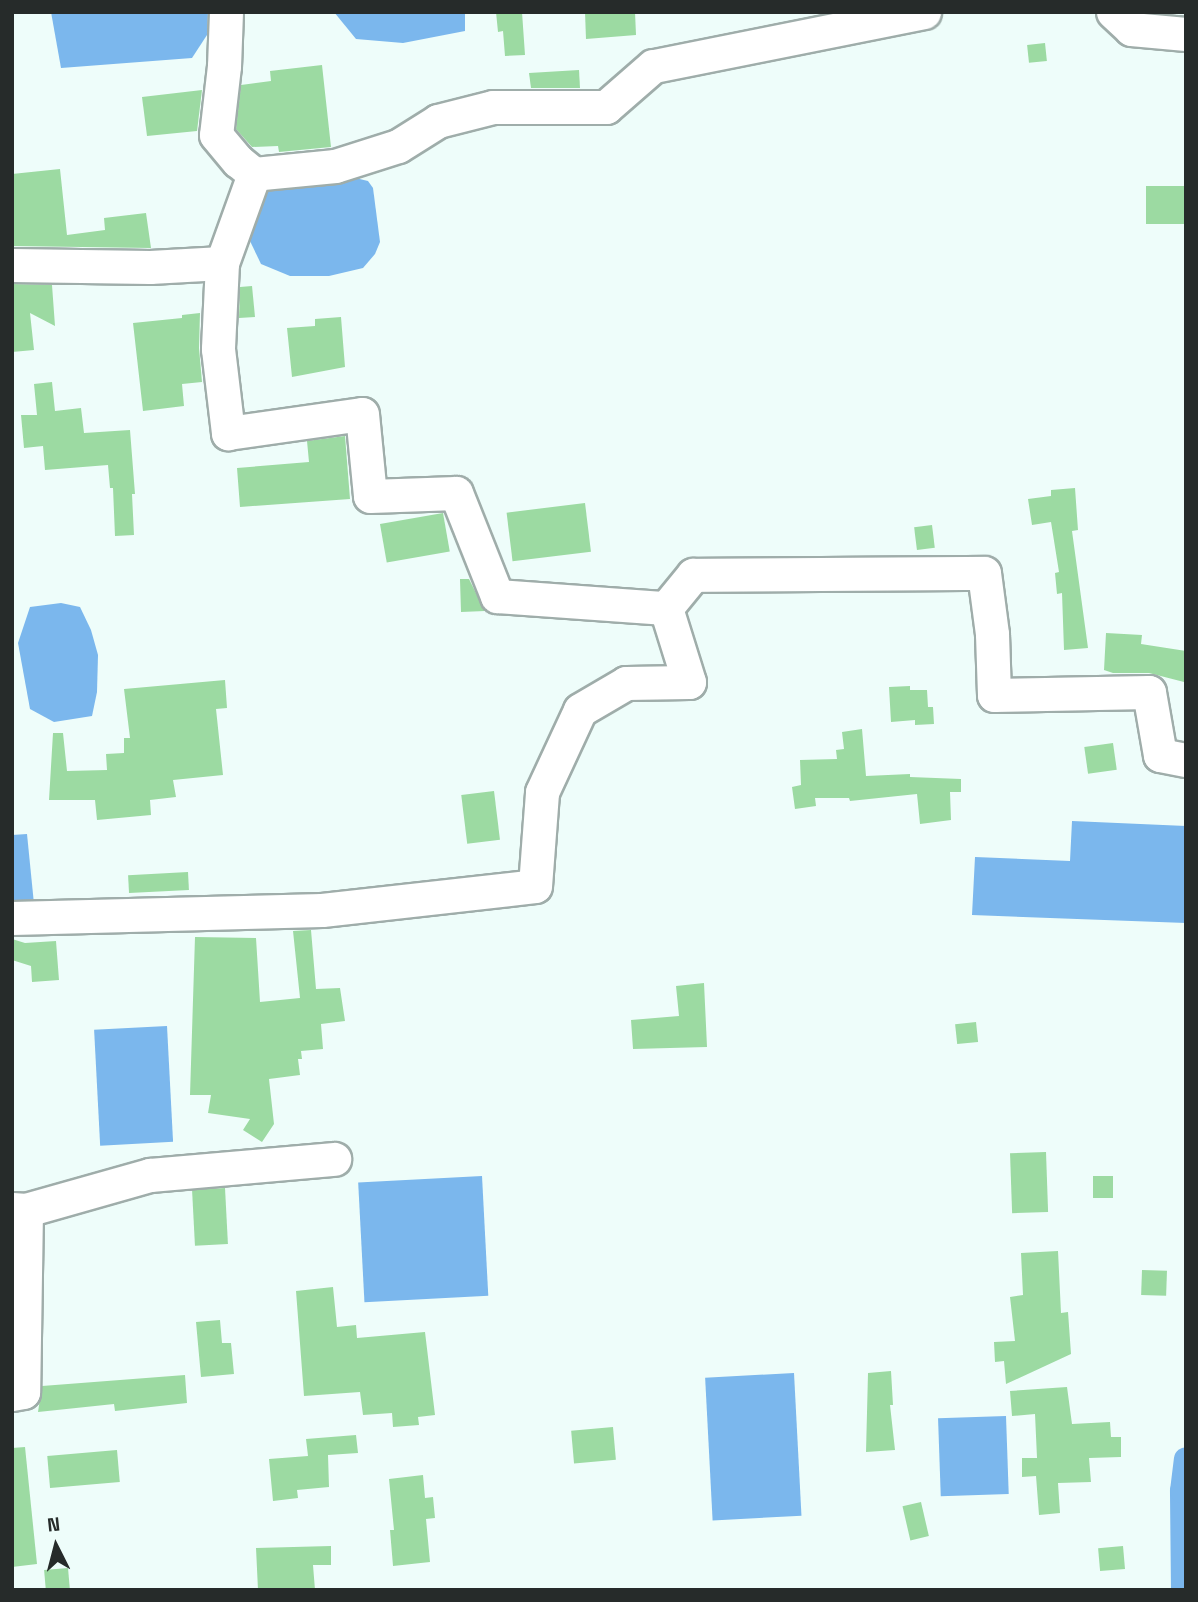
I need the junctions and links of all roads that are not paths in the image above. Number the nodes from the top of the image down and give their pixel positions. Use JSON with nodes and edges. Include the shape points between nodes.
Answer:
{"nodes":[{"id":1,"x":226,"y":12,"type":"edge"},
{"id":2,"x":924,"y":12,"type":"edge"},
{"id":3,"x":1113,"y":12,"type":"edge"},
{"id":4,"x":1186,"y":34,"type":"edge"},
{"id":5,"x":254,"y":174,"type":"junction"},
{"id":6,"x":222,"y":263,"type":"junction"},
{"id":7,"x":12,"y":265,"type":"edge"},
{"id":8,"x":666,"y":608,"type":"junction"},
{"id":9,"x":1186,"y":760,"type":"edge"},
{"id":10,"x":12,"y":918,"type":"edge"},
{"id":11,"x":334,"y":1159,"type":"dead end"},
{"id":12,"x":19,"y":1209,"type":"edge"},
{"id":13,"x":12,"y":1394,"type":"edge"}],
"edges":[{"from":1,"to":5,"type":"street","via":[[216,135]]},
{"from":2,"to":5,"type":"street","via":[[653,66],[606,107],[493,107],[438,121],[398,146],[335,166]]},
{"from":3,"to":4,"type":"street","via":[[1131,29]]},
{"from":5,"to":6,"type":"street"},
{"from":6,"to":7,"type":"street"},
{"from":6,"to":8,"type":"street","via":[[218,349],[228,433],[362,414],[370,496],[456,493],[497,596]]},
{"from":8,"to":9,"type":"street","via":[[693,575],[984,573],[994,695],[1149,692],[1160,755]]},
{"from":8,"to":10,"type":"street","via":[[689,682],[626,683],[580,710],[542,792],[535,886],[322,910]]},
{"from":11,"to":12,"type":"street","via":[[150,1175]]},
{"from":12,"to":13,"type":"street","via":[[23,1392]]}]}
